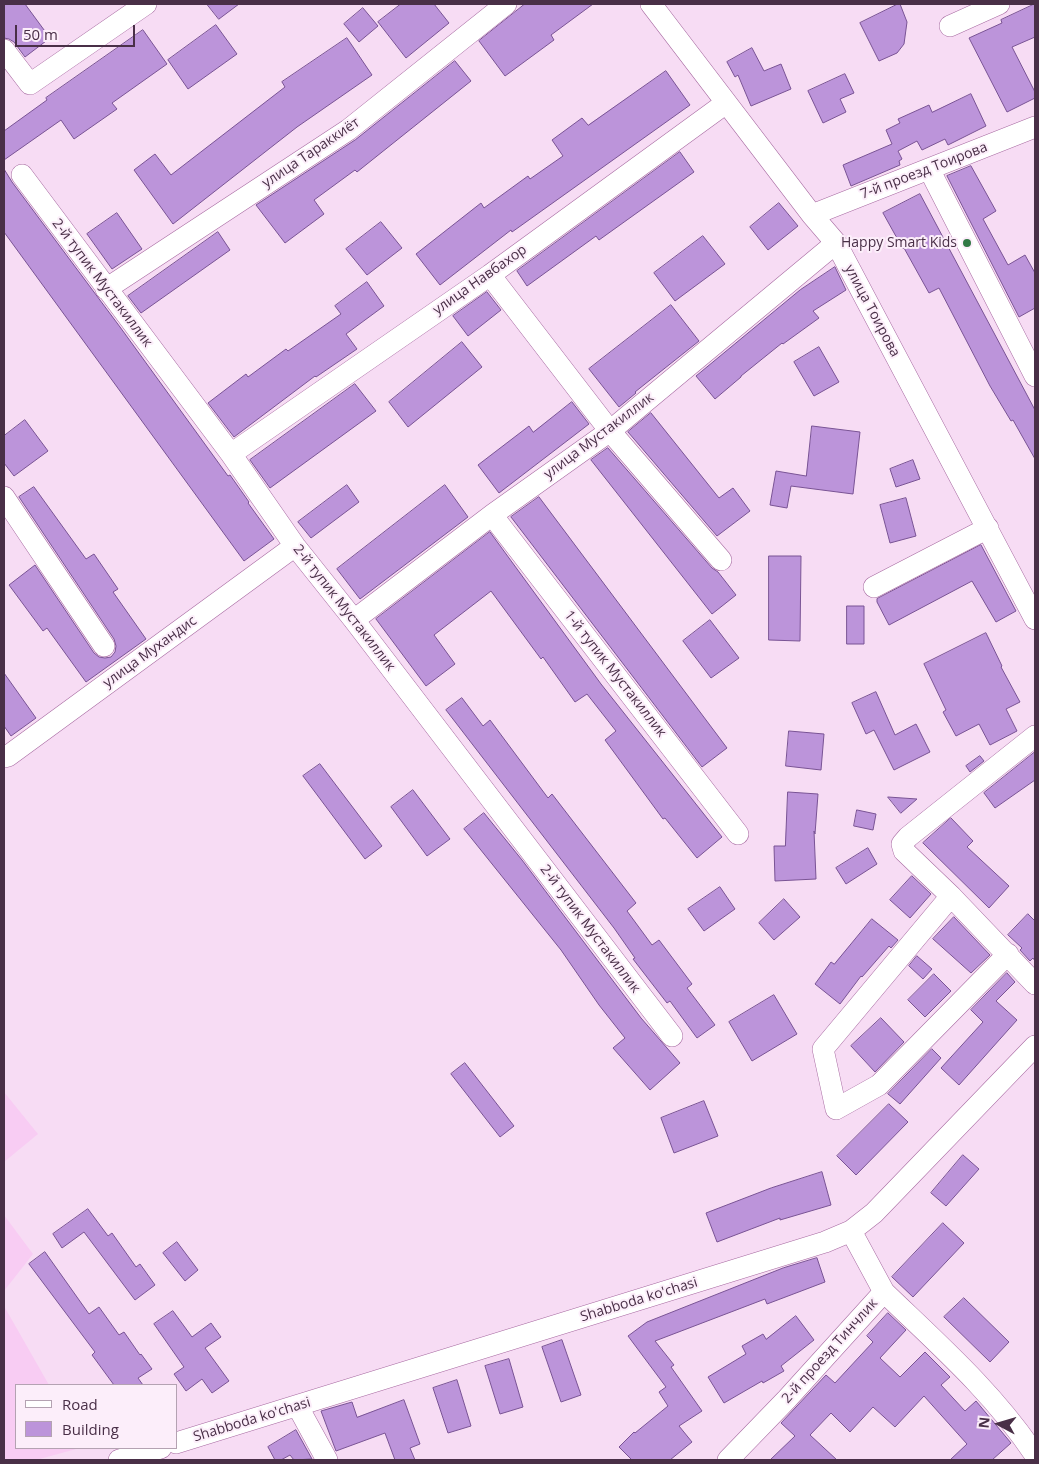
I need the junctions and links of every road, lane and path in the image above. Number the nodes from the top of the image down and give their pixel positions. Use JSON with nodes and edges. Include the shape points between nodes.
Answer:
{"nodes":[{"id":1,"x":146,"y":4,"type":"edge"},
{"id":2,"x":506,"y":4,"type":"edge"},
{"id":3,"x":651,"y":4,"type":"edge"},
{"id":4,"x":999,"y":4,"type":"edge"},
{"id":5,"x":950,"y":26,"type":"dead end"},
{"id":6,"x":4,"y":50,"type":"edge"},
{"id":7,"x":726,"y":103,"type":"junction"},
{"id":8,"x":1035,"y":127,"type":"edge"},
{"id":9,"x":929,"y":169,"type":"junction"},
{"id":10,"x":22,"y":176,"type":"dead end"},
{"id":11,"x":812,"y":215,"type":"junction"},
{"id":12,"x":836,"y":243,"type":"junction"},
{"id":13,"x":490,"y":274,"type":"junction"},
{"id":14,"x":106,"y":289,"type":"junction"},
{"id":15,"x":1035,"y":376,"type":"edge"},
{"id":16,"x":610,"y":431,"type":"junction"},
{"id":17,"x":231,"y":454,"type":"junction"},
{"id":18,"x":4,"y":498,"type":"edge"},
{"id":19,"x":492,"y":515,"type":"junction"},
{"id":20,"x":988,"y":528,"type":"junction"},
{"id":21,"x":295,"y":546,"type":"junction"},
{"id":22,"x":721,"y":560,"type":"dead end"},
{"id":23,"x":874,"y":587,"type":"dead end"},
{"id":24,"x":1035,"y":619,"type":"edge"},
{"id":25,"x":354,"y":620,"type":"junction"},
{"id":26,"x":104,"y":646,"type":"dead end"},
{"id":27,"x":1035,"y":736,"type":"edge"},
{"id":28,"x":4,"y":756,"type":"edge"},
{"id":29,"x":738,"y":834,"type":"dead end"},
{"id":30,"x":951,"y":896,"type":"junction"},
{"id":31,"x":1008,"y":954,"type":"junction"},
{"id":32,"x":1035,"y":984,"type":"edge"},
{"id":33,"x":672,"y":1036,"type":"dead end"},
{"id":34,"x":1035,"y":1046,"type":"edge"},
{"id":35,"x":851,"y":1231,"type":"junction"},
{"id":36,"x":884,"y":1292,"type":"junction"},
{"id":37,"x":298,"y":1406,"type":"junction"},
{"id":38,"x":178,"y":1442,"type":"edge"},
{"id":39,"x":158,"y":1449,"type":"edge"},
{"id":40,"x":1035,"y":1455,"type":"edge"},
{"id":41,"x":119,"y":1460,"type":"edge"},
{"id":42,"x":328,"y":1460,"type":"edge"},
{"id":43,"x":728,"y":1460,"type":"edge"}],
"edges":[{"from":1,"to":6,"type":"street","via":[[30,84]]},
{"from":2,"to":14,"type":"street","name":"улица Тараккиёт","via":[[348,130]]},
{"from":3,"to":7,"type":"street","name":"улица Тоирова"},
{"from":4,"to":5,"type":"street"},
{"from":7,"to":11,"type":"street","name":"улица Тоирова"},
{"from":7,"to":13,"type":"street","name":"улица Навбахор"},
{"from":8,"to":9,"type":"street","name":"7-й проезд Тоирова"},
{"from":9,"to":11,"type":"street","name":"7-й проезд Тоирова"},
{"from":9,"to":15,"type":"street"},
{"from":10,"to":14,"type":"street","name":"2-й тупик Мустакиллик"},
{"from":11,"to":12,"type":"street","name":"улица Тоирова"},
{"from":12,"to":16,"type":"street","name":"улица Мустакиллик"},
{"from":12,"to":20,"type":"street","name":"улица Тоирова"},
{"from":13,"to":16,"type":"street"},
{"from":13,"to":17,"type":"street","name":"улица Навбахор"},
{"from":14,"to":17,"type":"street","name":"2-й тупик Мустакиллик"},
{"from":16,"to":19,"type":"street","name":"улица Мустакиллик"},
{"from":16,"to":22,"type":"street"},
{"from":17,"to":21,"type":"street","name":"2-й тупик Мустакиллик"},
{"from":18,"to":26,"type":"street"},
{"from":19,"to":25,"type":"street","name":"улица Мустакиллик"},
{"from":19,"to":29,"type":"street","name":"1-й тупик Мустакиллик"},
{"from":20,"to":23,"type":"street"},
{"from":20,"to":24,"type":"street","name":"улица Тоирова"},
{"from":21,"to":25,"type":"street","name":"2-й тупик Мустакиллик"},
{"from":21,"to":28,"type":"street","name":"улица Мухандис"},
{"from":25,"to":33,"type":"street","name":"2-й тупик Мустакиллик"},
{"from":27,"to":30,"type":"street","via":[[902,844],[904,851]]},
{"from":30,"to":31,"type":"street"},
{"from":30,"to":31,"type":"street","via":[[823,1049],[836,1109],[878,1085]]},
{"from":31,"to":32,"type":"street"},
{"from":34,"to":35,"type":"street","name":"Shabboda ko'chasi","via":[[874,1213]]},
{"from":35,"to":36,"type":"street","name":"2-й проезд Тинчлик"},
{"from":35,"to":37,"type":"street","name":"Shabboda ko'chasi","via":[[825,1242]]},
{"from":36,"to":40,"type":"street","via":[[962,1367],[1022,1434]]},
{"from":36,"to":43,"type":"street","name":"2-й проезд Тинчлик"},
{"from":37,"to":38,"type":"street","name":"Shabboda ko'chasi"},
{"from":37,"to":42,"type":"street"},
{"from":39,"to":41,"type":"street"}]}
